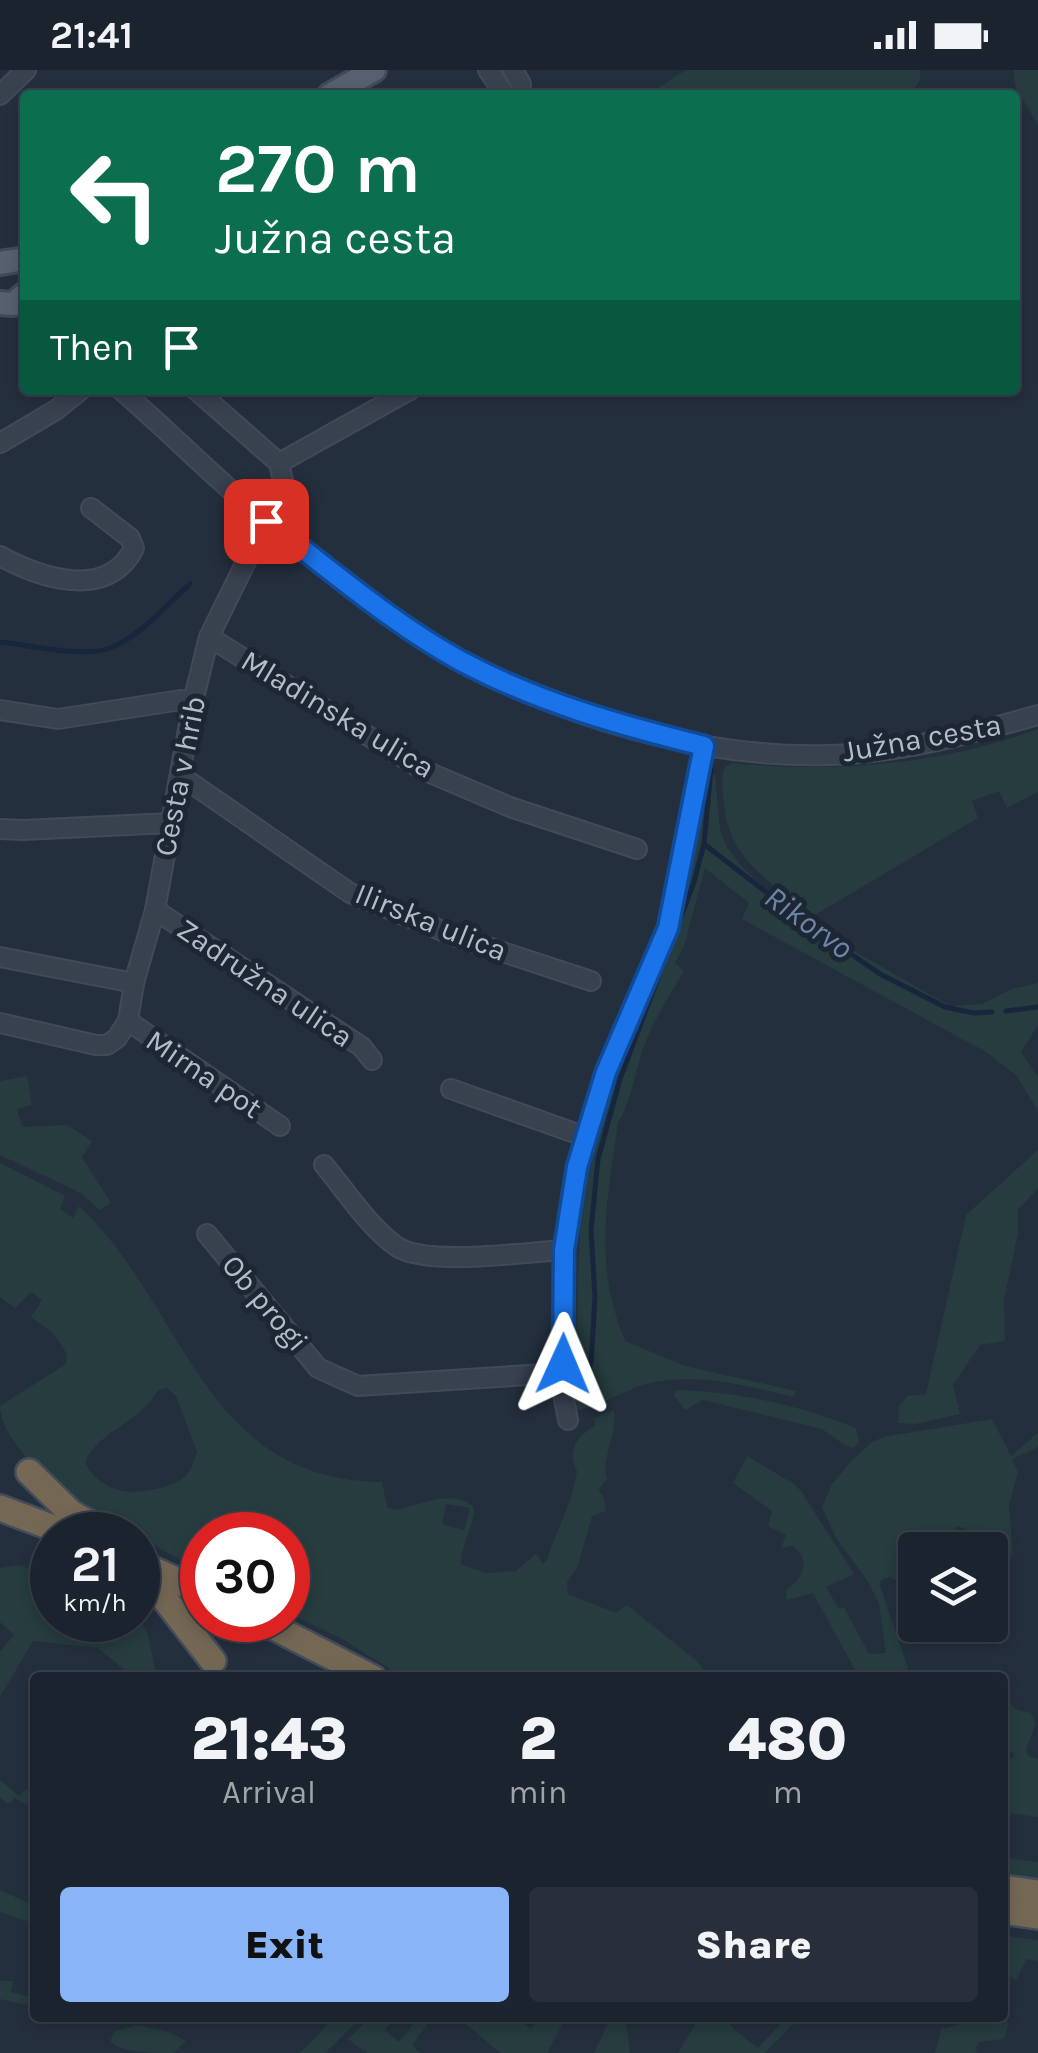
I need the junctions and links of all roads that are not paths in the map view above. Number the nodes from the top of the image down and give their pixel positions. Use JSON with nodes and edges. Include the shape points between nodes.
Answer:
{"nodes":[{"id":1,"x":26,"y":70,"type":"edge"},
{"id":2,"x":374,"y":70,"type":"edge"},
{"id":3,"x":339,"y":90,"type":"edge"},
{"id":4,"x":0,"y":95,"type":"edge"},
{"id":5,"x":76,"y":395,"type":"edge"},
{"id":6,"x":127,"y":395,"type":"edge"},
{"id":7,"x":202,"y":395,"type":"edge"},
{"id":8,"x":401,"y":395,"type":"edge"},
{"id":9,"x":0,"y":443,"type":"edge"},
{"id":10,"x":278,"y":463,"type":"junction"},
{"id":11,"x":91,"y":508,"type":"dead end"},
{"id":12,"x":266,"y":521,"type":"junction"},
{"id":13,"x":0,"y":556,"type":"edge"},
{"id":14,"x":208,"y":637,"type":"junction"},
{"id":15,"x":193,"y":702,"type":"junction"},
{"id":16,"x":0,"y":710,"type":"edge"},
{"id":17,"x":1038,"y":714,"type":"edge"},
{"id":18,"x":704,"y":746,"type":"junction"},
{"id":19,"x":181,"y":776,"type":"junction"},
{"id":20,"x":171,"y":823,"type":"junction"},
{"id":21,"x":0,"y":829,"type":"edge"},
{"id":22,"x":637,"y":849,"type":"dead end"},
{"id":23,"x":155,"y":910,"type":"junction"},
{"id":24,"x":0,"y":957,"type":"edge"},
{"id":25,"x":591,"y":981,"type":"dead end"},
{"id":26,"x":134,"y":983,"type":"junction"},
{"id":27,"x":128,"y":1021,"type":"junction"},
{"id":28,"x":0,"y":1024,"type":"edge"},
{"id":29,"x":372,"y":1060,"type":"dead end"},
{"id":30,"x":451,"y":1089,"type":"dead end"},
{"id":31,"x":280,"y":1126,"type":"dead end"},
{"id":32,"x":586,"y":1137,"type":"junction"},
{"id":33,"x":324,"y":1165,"type":"dead end"},
{"id":34,"x":208,"y":1234,"type":"dead end"},
{"id":35,"x":564,"y":1250,"type":"junction"},
{"id":36,"x":559,"y":1373,"type":"junction"},
{"id":37,"x":568,"y":1420,"type":"dead end"},
{"id":38,"x":29,"y":1472,"type":"dead end"},
{"id":39,"x":0,"y":1508,"type":"edge"},
{"id":40,"x":70,"y":1512,"type":"edge"},
{"id":41,"x":30,"y":1519,"type":"edge"},
{"id":42,"x":160,"y":1592,"type":"edge"},
{"id":43,"x":303,"y":1642,"type":"edge"},
{"id":44,"x":213,"y":1661,"type":"dead end"},
{"id":45,"x":361,"y":1672,"type":"edge"},
{"id":46,"x":1008,"y":1889,"type":"edge"},
{"id":47,"x":1038,"y":1893,"type":"edge"},
{"id":48,"x":1008,"y":1912,"type":"edge"},
{"id":49,"x":1038,"y":1916,"type":"edge"}],
"edges":[{"from":1,"to":4,"type":"street"},
{"from":2,"to":3,"type":"main road"},
{"from":5,"to":9,"type":"street"},
{"from":6,"to":12,"type":"street","name":"Južna cesta"},
{"from":7,"to":10,"type":"street"},
{"from":8,"to":10,"type":"street"},
{"from":10,"to":12,"type":"street","via":[[283,481]]},
{"from":11,"to":13,"type":"street","via":[[130,538],[134,548],[126,564],[75,582],[38,575]]},
{"from":12,"to":14,"type":"street","name":"Cesta v hrib"},
{"from":12,"to":18,"type":"street","name":"Južna cesta","via":[[456,658],[564,708]]},
{"from":14,"to":15,"type":"street","name":"Cesta v hrib"},
{"from":14,"to":22,"type":"street","name":"Mladinska ulica","via":[[423,770]]},
{"from":15,"to":16,"type":"street","via":[[58,719]]},
{"from":15,"to":19,"type":"street","name":"Cesta v hrib"},
{"from":17,"to":18,"type":"street","name":"Južna cesta","via":[[888,750],[830,755]]},
{"from":18,"to":32,"type":"street","via":[[668,928],[606,1072]]},
{"from":19,"to":20,"type":"street","name":"Cesta v hrib"},
{"from":19,"to":25,"type":"street","name":"Ilirska ulica","via":[[350,893]]},
{"from":20,"to":21,"type":"street"},
{"from":20,"to":23,"type":"street","name":"Cesta v hrib"},
{"from":23,"to":26,"type":"street","name":"Cesta v hrib"},
{"from":23,"to":29,"type":"street","name":"Zadružna ulica"},
{"from":24,"to":26,"type":"street"},
{"from":26,"to":27,"type":"street","name":"Cesta v hrib"},
{"from":27,"to":28,"type":"street","name":"Cesta v hrib","via":[[118,1038],[96,1045]]},
{"from":27,"to":31,"type":"street","name":"Mirna pot"},
{"from":30,"to":32,"type":"street"},
{"from":32,"to":35,"type":"street"},
{"from":33,"to":35,"type":"street","via":[[398,1248],[439,1258]]},
{"from":34,"to":36,"type":"street","name":"Ob progi","via":[[318,1368],[358,1386]]},
{"from":35,"to":36,"type":"street"},
{"from":36,"to":37,"type":"street"},
{"from":38,"to":40,"type":"highway"},
{"from":39,"to":41,"type":"highway"},
{"from":42,"to":44,"type":"highway"},
{"from":43,"to":45,"type":"highway"},
{"from":46,"to":47,"type":"highway"},
{"from":48,"to":49,"type":"highway"}]}
